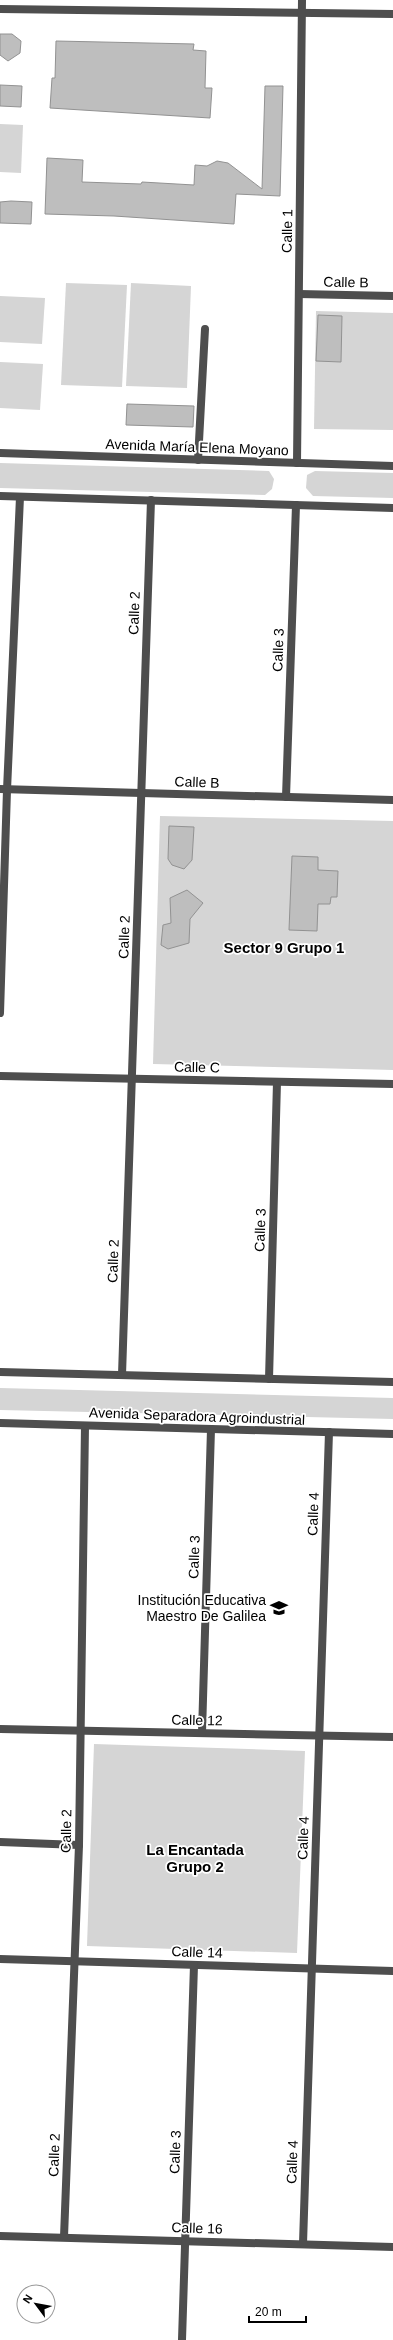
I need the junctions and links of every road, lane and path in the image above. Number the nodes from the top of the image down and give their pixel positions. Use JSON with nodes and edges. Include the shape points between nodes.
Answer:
{"nodes":[{"id":1,"x":302,"y":0,"type":"edge"},
{"id":2,"x":0,"y":9,"type":"edge"},
{"id":3,"x":302,"y":13,"type":"junction"},
{"id":4,"x":393,"y":14,"type":"edge"},
{"id":5,"x":299,"y":294,"type":"junction"},
{"id":6,"x":393,"y":296,"type":"edge"},
{"id":7,"x":205,"y":329,"type":"dead end"},
{"id":8,"x":0,"y":453,"type":"edge"},
{"id":9,"x":198,"y":460,"type":"junction"},
{"id":10,"x":296,"y":463,"type":"junction"},
{"id":11,"x":393,"y":466,"type":"edge"},
{"id":12,"x":0,"y":496,"type":"edge"},
{"id":13,"x":20,"y":497,"type":"junction"},
{"id":14,"x":151,"y":500,"type":"junction"},
{"id":15,"x":296,"y":505,"type":"junction"},
{"id":16,"x":393,"y":508,"type":"edge"},
{"id":17,"x":3,"y":790,"type":"edge"},
{"id":18,"x":141,"y":793,"type":"junction"},
{"id":19,"x":286,"y":797,"type":"junction"},
{"id":20,"x":393,"y":800,"type":"edge"},
{"id":21,"x":0,"y":1013,"type":"edge"},
{"id":22,"x":0,"y":1076,"type":"edge"},
{"id":23,"x":132,"y":1078,"type":"junction"},
{"id":24,"x":277,"y":1082,"type":"junction"},
{"id":25,"x":393,"y":1084,"type":"edge"},
{"id":26,"x":0,"y":1372,"type":"edge"},
{"id":27,"x":122,"y":1375,"type":"junction"},
{"id":28,"x":269,"y":1379,"type":"junction"},
{"id":29,"x":393,"y":1382,"type":"edge"},
{"id":30,"x":0,"y":1423,"type":"edge"},
{"id":31,"x":85,"y":1426,"type":"junction"},
{"id":32,"x":211,"y":1429,"type":"junction"},
{"id":33,"x":329,"y":1432,"type":"junction"},
{"id":34,"x":393,"y":1434,"type":"edge"},
{"id":35,"x":0,"y":1729,"type":"edge"},
{"id":36,"x":81,"y":1731,"type":"junction"},
{"id":37,"x":202,"y":1733,"type":"junction"},
{"id":38,"x":319,"y":1736,"type":"junction"},
{"id":39,"x":393,"y":1737,"type":"edge"},
{"id":40,"x":0,"y":1842,"type":"edge"},
{"id":41,"x":79,"y":1844,"type":"junction"},
{"id":42,"x":0,"y":1959,"type":"edge"},
{"id":43,"x":74,"y":1961,"type":"junction"},
{"id":44,"x":194,"y":1965,"type":"junction"},
{"id":45,"x":312,"y":1969,"type":"junction"},
{"id":46,"x":393,"y":1971,"type":"edge"},
{"id":47,"x":0,"y":2236,"type":"edge"},
{"id":48,"x":64,"y":2237,"type":"junction"},
{"id":49,"x":185,"y":2241,"type":"junction"},
{"id":50,"x":303,"y":2244,"type":"junction"},
{"id":51,"x":393,"y":2247,"type":"edge"},
{"id":52,"x":182,"y":2340,"type":"edge"}],
"edges":[{"from":1,"to":3,"type":"street","name":"Calle 1"},
{"from":2,"to":3,"type":"street"},
{"from":3,"to":4,"type":"street"},
{"from":3,"to":5,"type":"street","name":"Calle 1"},
{"from":5,"to":6,"type":"street","name":"Calle B"},
{"from":5,"to":10,"type":"street","name":"Calle 1"},
{"from":7,"to":9,"type":"street"},
{"from":8,"to":9,"type":"street","name":"Avenida María Elena Moyano"},
{"from":9,"to":10,"type":"street","name":"Avenida María Elena Moyano"},
{"from":10,"to":11,"type":"street","name":"Avenida María Elena Moyano"},
{"from":12,"to":13,"type":"street"},
{"from":13,"to":14,"type":"street"},
{"from":13,"to":17,"type":"street"},
{"from":14,"to":15,"type":"street"},
{"from":14,"to":18,"type":"street","name":"Calle 2"},
{"from":15,"to":16,"type":"street"},
{"from":15,"to":19,"type":"street","name":"Calle 3"},
{"from":17,"to":18,"type":"street","name":"Calle B"},
{"from":17,"to":21,"type":"street"},
{"from":18,"to":19,"type":"street","name":"Calle B"},
{"from":18,"to":23,"type":"street","name":"Calle 2"},
{"from":19,"to":20,"type":"street","name":"Calle B"},
{"from":22,"to":23,"type":"street","name":"Calle C"},
{"from":23,"to":24,"type":"street","name":"Calle C"},
{"from":23,"to":27,"type":"street","name":"Calle 2"},
{"from":24,"to":25,"type":"street","name":"Calle C"},
{"from":24,"to":28,"type":"street","name":"Calle 3"},
{"from":26,"to":27,"type":"street"},
{"from":27,"to":28,"type":"street"},
{"from":28,"to":29,"type":"street"},
{"from":30,"to":31,"type":"street","name":"Avenida Separadora Agroindustrial"},
{"from":31,"to":32,"type":"street","name":"Avenida Separadora Agroindustrial"},
{"from":31,"to":36,"type":"street","name":"Calle 2"},
{"from":32,"to":33,"type":"street","name":"Avenida Separadora Agroindustrial"},
{"from":32,"to":37,"type":"street","name":"Calle 3"},
{"from":33,"to":34,"type":"street","name":"Avenida Separadora Agroindustrial"},
{"from":33,"to":38,"type":"street","name":"Calle 4"},
{"from":35,"to":36,"type":"street","name":"Calle 12"},
{"from":36,"to":37,"type":"street","name":"Calle 12"},
{"from":36,"to":41,"type":"street","name":"Calle 2"},
{"from":37,"to":38,"type":"street","name":"Calle 12"},
{"from":38,"to":39,"type":"street","name":"Calle 12"},
{"from":38,"to":45,"type":"street","name":"Calle 4"},
{"from":40,"to":41,"type":"street"},
{"from":41,"to":43,"type":"street","name":"Calle 2"},
{"from":42,"to":43,"type":"street","name":"Calle 14"},
{"from":43,"to":44,"type":"street","name":"Calle 14"},
{"from":43,"to":48,"type":"street","name":"Calle 2"},
{"from":44,"to":45,"type":"street","name":"Calle 14"},
{"from":44,"to":49,"type":"street","name":"Calle 3"},
{"from":45,"to":46,"type":"street","name":"Calle 14"},
{"from":45,"to":50,"type":"street","name":"Calle 4"},
{"from":47,"to":48,"type":"street","name":"Calle 16"},
{"from":48,"to":49,"type":"street","name":"Calle 16"},
{"from":49,"to":50,"type":"street","name":"Calle 16"},
{"from":49,"to":52,"type":"street","name":"Calle 3"},
{"from":50,"to":51,"type":"street","name":"Calle 16"}]}
